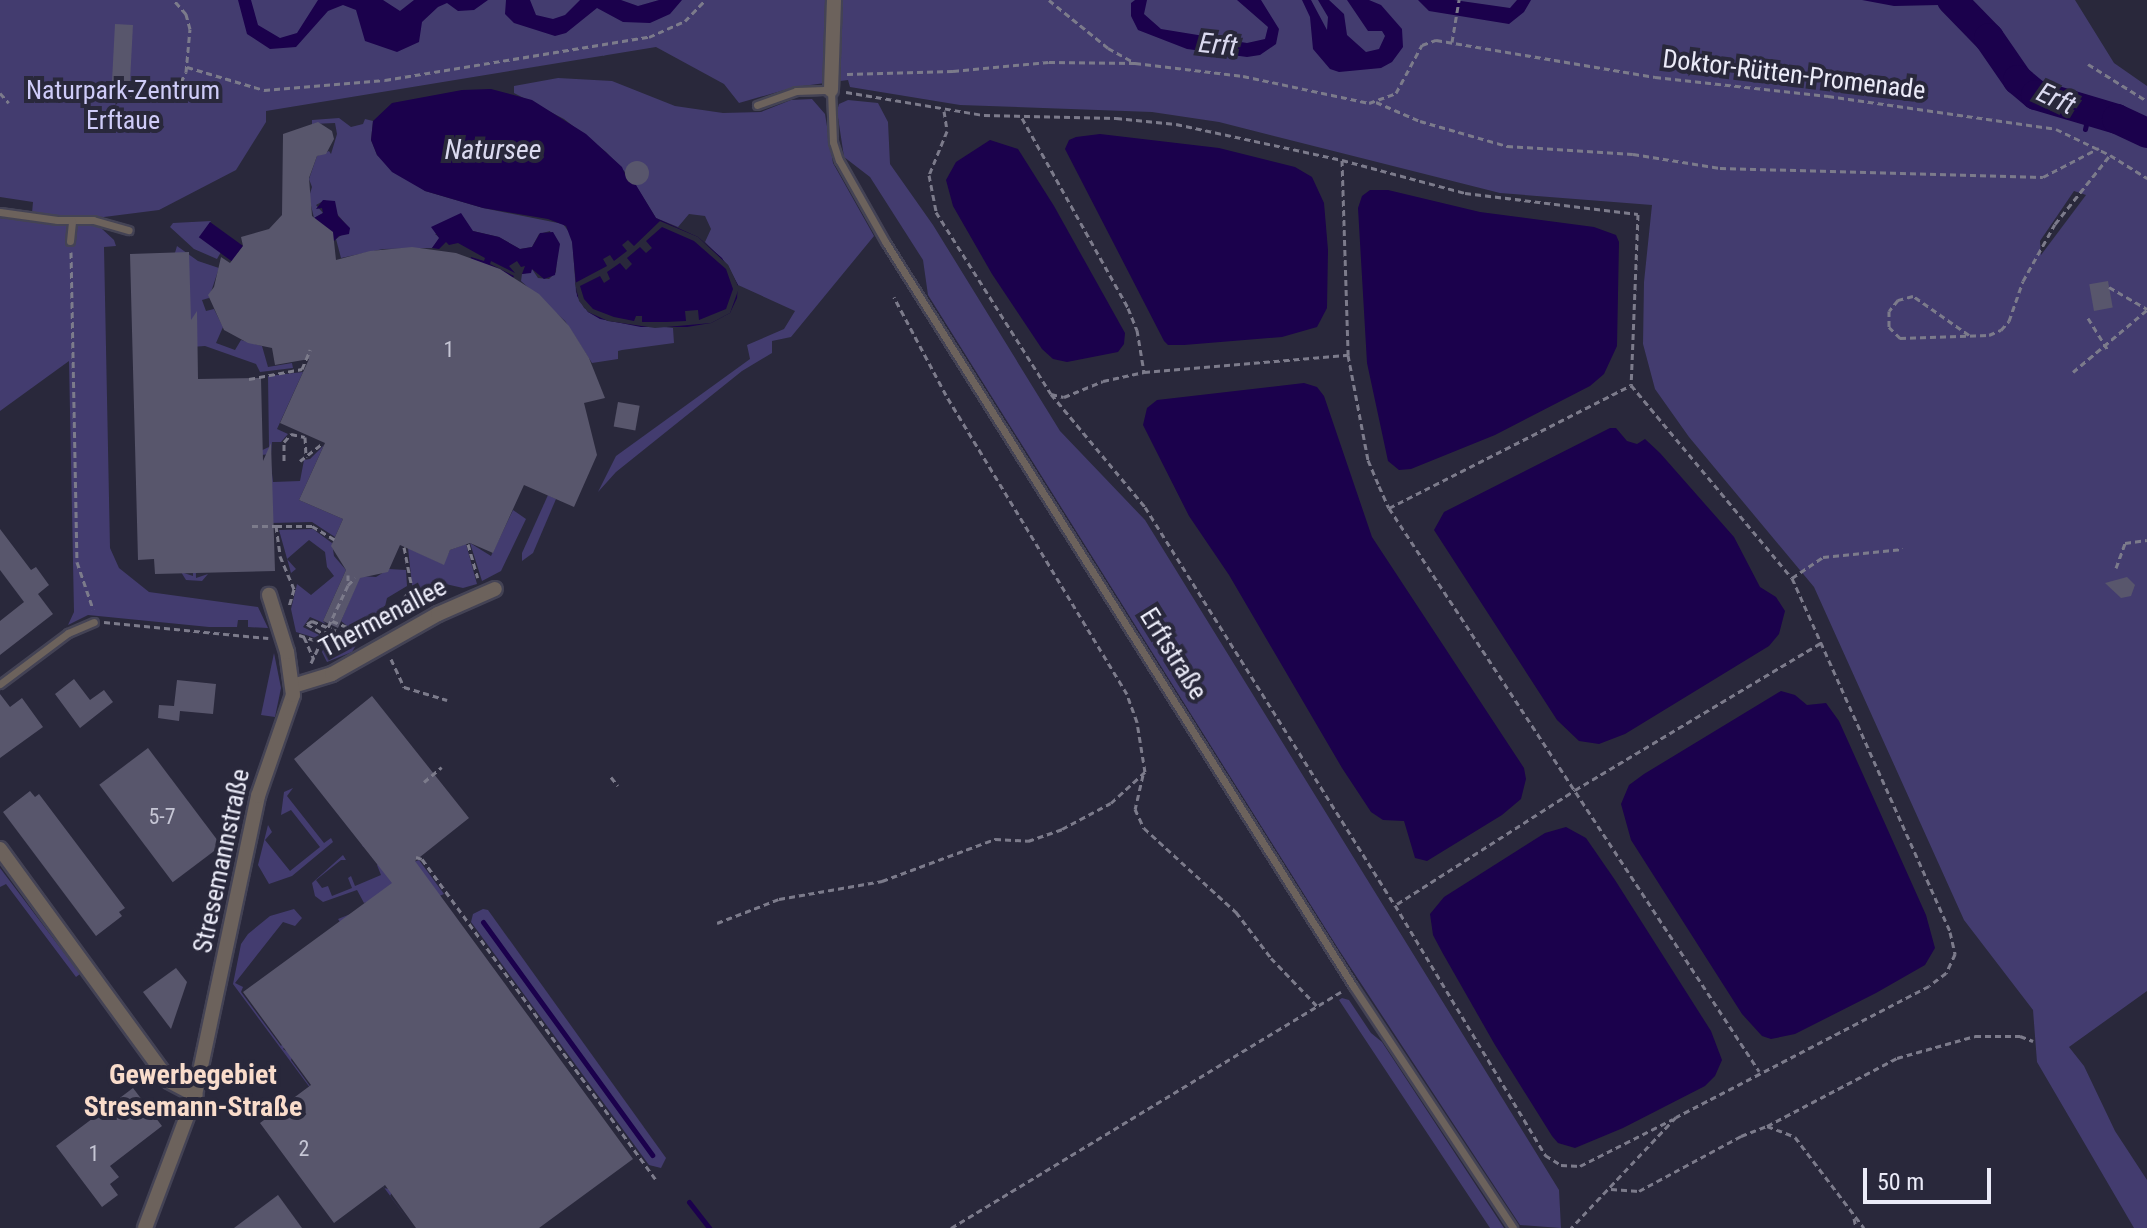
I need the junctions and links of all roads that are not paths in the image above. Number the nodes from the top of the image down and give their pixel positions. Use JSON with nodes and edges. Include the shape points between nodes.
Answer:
{"nodes":[{"id":1,"x":834,"y":0,"type":"edge"},
{"id":2,"x":831,"y":83,"type":"junction"},
{"id":3,"x":757,"y":105,"type":"dead end"},
{"id":4,"x":0,"y":212,"type":"edge"},
{"id":5,"x":72,"y":221,"type":"junction"},
{"id":6,"x":129,"y":230,"type":"dead end"},
{"id":7,"x":70,"y":241,"type":"road end"},
{"id":8,"x":489,"y":591,"type":"road end"},
{"id":9,"x":269,"y":595,"type":"dead end"},
{"id":10,"x":94,"y":622,"type":"road end"},
{"id":11,"x":0,"y":684,"type":"edge"},
{"id":12,"x":293,"y":686,"type":"junction"},
{"id":13,"x":0,"y":849,"type":"edge"},
{"id":14,"x":195,"y":1095,"type":"junction"},
{"id":15,"x":145,"y":1228,"type":"edge"},
{"id":16,"x":1513,"y":1228,"type":"edge"}],
"edges":[{"from":1,"to":2,"type":"street","name":"Erftstraße"},
{"from":2,"to":3,"type":"lane"},
{"from":2,"to":16,"type":"lane","name":"Erftstraße","via":[[833,142],[850,183],[1353,986]]},
{"from":4,"to":5,"type":"lane"},
{"from":5,"to":6,"type":"lane","via":[[93,220]]},
{"from":5,"to":7,"type":"lane"},
{"from":8,"to":12,"type":"street","name":"Thermenallee","via":[[332,674]]},
{"from":9,"to":12,"type":"street","name":"Stresemannstraße","via":[[289,640]]},
{"from":10,"to":11,"type":"lane","via":[[68,633]]},
{"from":12,"to":14,"type":"street","name":"Stresemannstraße","via":[[291,707],[258,796]]},
{"from":13,"to":14,"type":"street","via":[[169,1081]]},
{"from":14,"to":15,"type":"street","name":"Stresemannstraße"}]}
